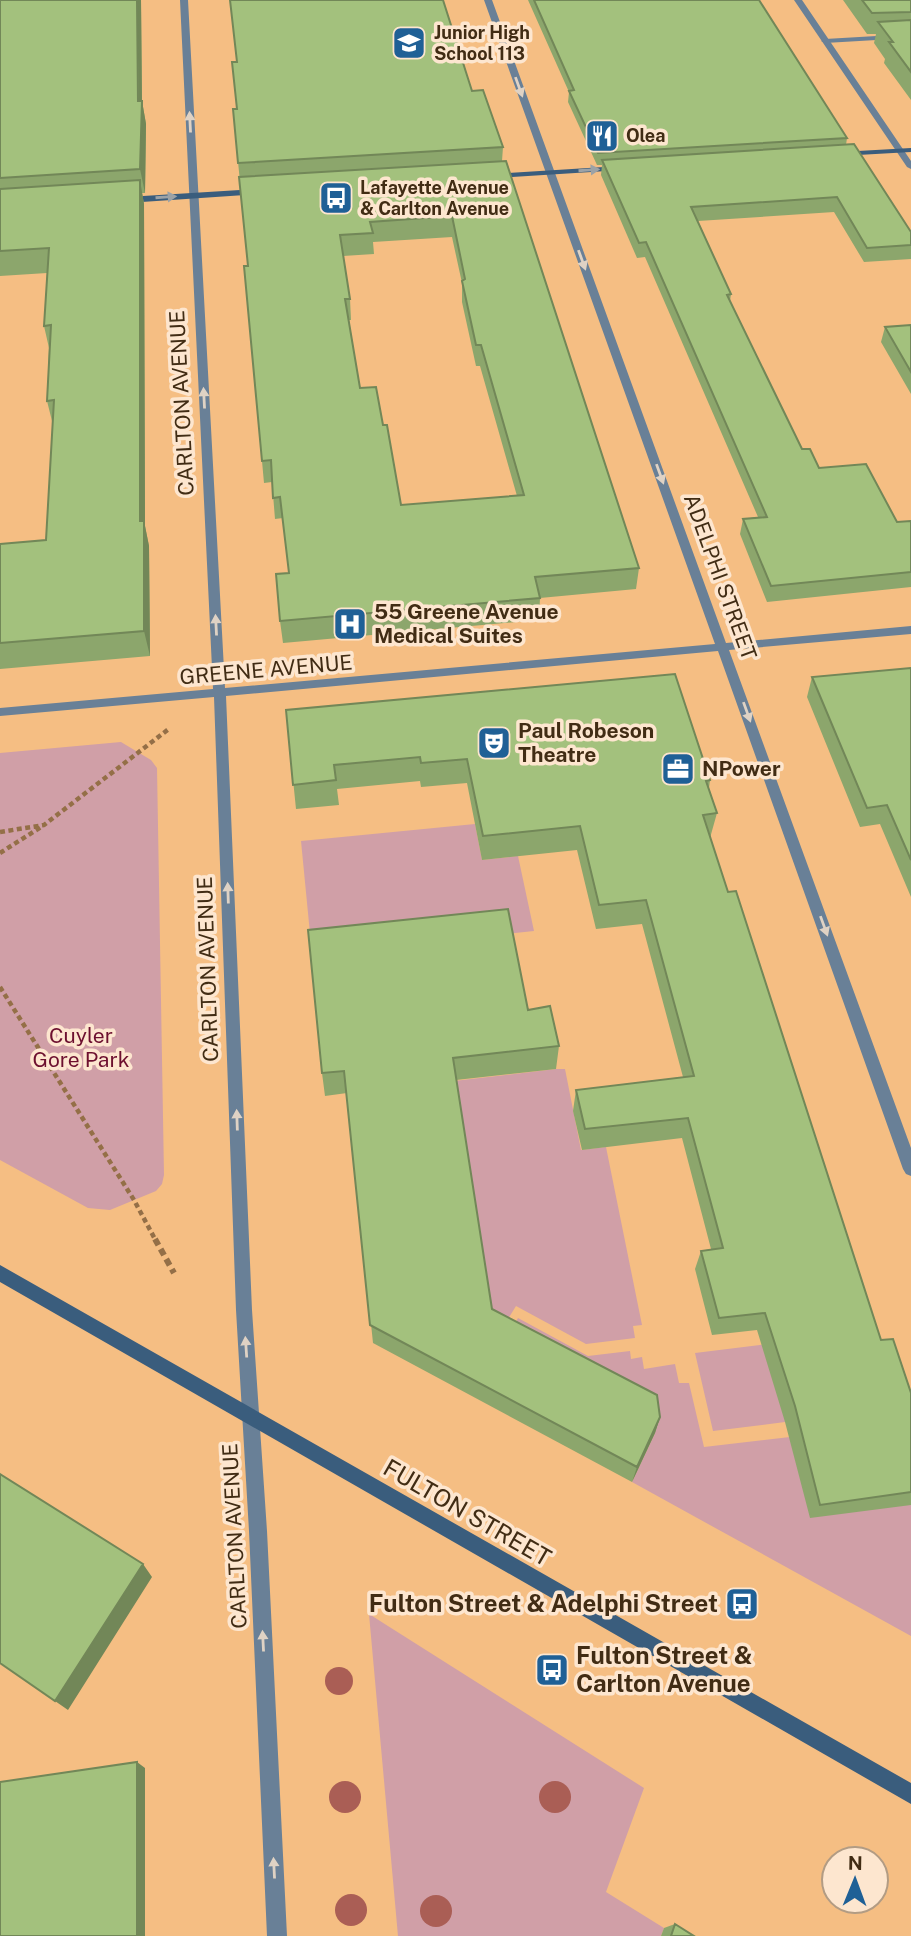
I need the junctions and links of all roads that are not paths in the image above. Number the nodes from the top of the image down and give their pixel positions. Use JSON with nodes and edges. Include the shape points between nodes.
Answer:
{"nodes":[{"id":1,"x":184,"y":0,"type":"edge"},
{"id":2,"x":488,"y":0,"type":"edge"},
{"id":3,"x":797,"y":0,"type":"edge"},
{"id":4,"x":911,"y":36,"type":"edge"},
{"id":5,"x":825,"y":41,"type":"junction"},
{"id":6,"x":900,"y":150,"type":"junction"},
{"id":7,"x":911,"y":150,"type":"edge"},
{"id":8,"x":825,"y":155,"type":"edge"},
{"id":9,"x":911,"y":167,"type":"edge"},
{"id":10,"x":633,"y":168,"type":"edge"},
{"id":11,"x":550,"y":173,"type":"junction"},
{"id":12,"x":480,"y":177,"type":"edge"},
{"id":13,"x":267,"y":191,"type":"edge"},
{"id":14,"x":193,"y":196,"type":"junction"},
{"id":15,"x":121,"y":200,"type":"edge"},
{"id":16,"x":911,"y":630,"type":"edge"},
{"id":17,"x":723,"y":648,"type":"junction"},
{"id":18,"x":220,"y":693,"type":"junction"},
{"id":19,"x":0,"y":712,"type":"edge"},
{"id":20,"x":908,"y":1152,"type":"edge"},
{"id":21,"x":911,"y":1169,"type":"edge"},
{"id":22,"x":0,"y":1273,"type":"edge"},
{"id":23,"x":251,"y":1415,"type":"junction"},
{"id":24,"x":911,"y":1794,"type":"edge"},
{"id":25,"x":277,"y":1936,"type":"edge"}],
"edges":[{"from":14,"to":1,"type":"street","name":"CARLTON AVENUE","one_way":true},
{"from":2,"to":11,"type":"street","name":"ADELPHI STREET","one_way":true},
{"from":3,"to":5,"type":"street"},
{"from":4,"to":5,"type":"street"},
{"from":5,"to":6,"type":"street"},
{"from":6,"to":7,"type":"main road"},
{"from":6,"to":8,"type":"main road"},
{"from":6,"to":9,"type":"street"},
{"from":11,"to":10,"type":"main road","one_way":true},
{"from":11,"to":12,"type":"main road"},
{"from":11,"to":17,"type":"street","name":"ADELPHI STREET","one_way":true},
{"from":13,"to":14,"type":"main road"},
{"from":15,"to":14,"type":"main road","one_way":true},
{"from":18,"to":14,"type":"street","name":"CARLTON AVENUE","one_way":true},
{"from":16,"to":17,"type":"street","name":"GREENE AVENUE"},
{"from":17,"to":18,"type":"street","name":"GREENE AVENUE"},
{"from":17,"to":20,"type":"street","name":"ADELPHI STREET","one_way":true},
{"from":18,"to":19,"type":"street","name":"GREENE AVENUE"},
{"from":23,"to":18,"type":"street","name":"CARLTON AVENUE","one_way":true},
{"from":20,"to":21,"type":"street","name":"ADELPHI STREET"},
{"from":22,"to":23,"type":"main road","name":"FULTON STREET"},
{"from":23,"to":24,"type":"main road","name":"FULTON STREET"},
{"from":25,"to":23,"type":"street","name":"CARLTON AVENUE","one_way":true}]}
